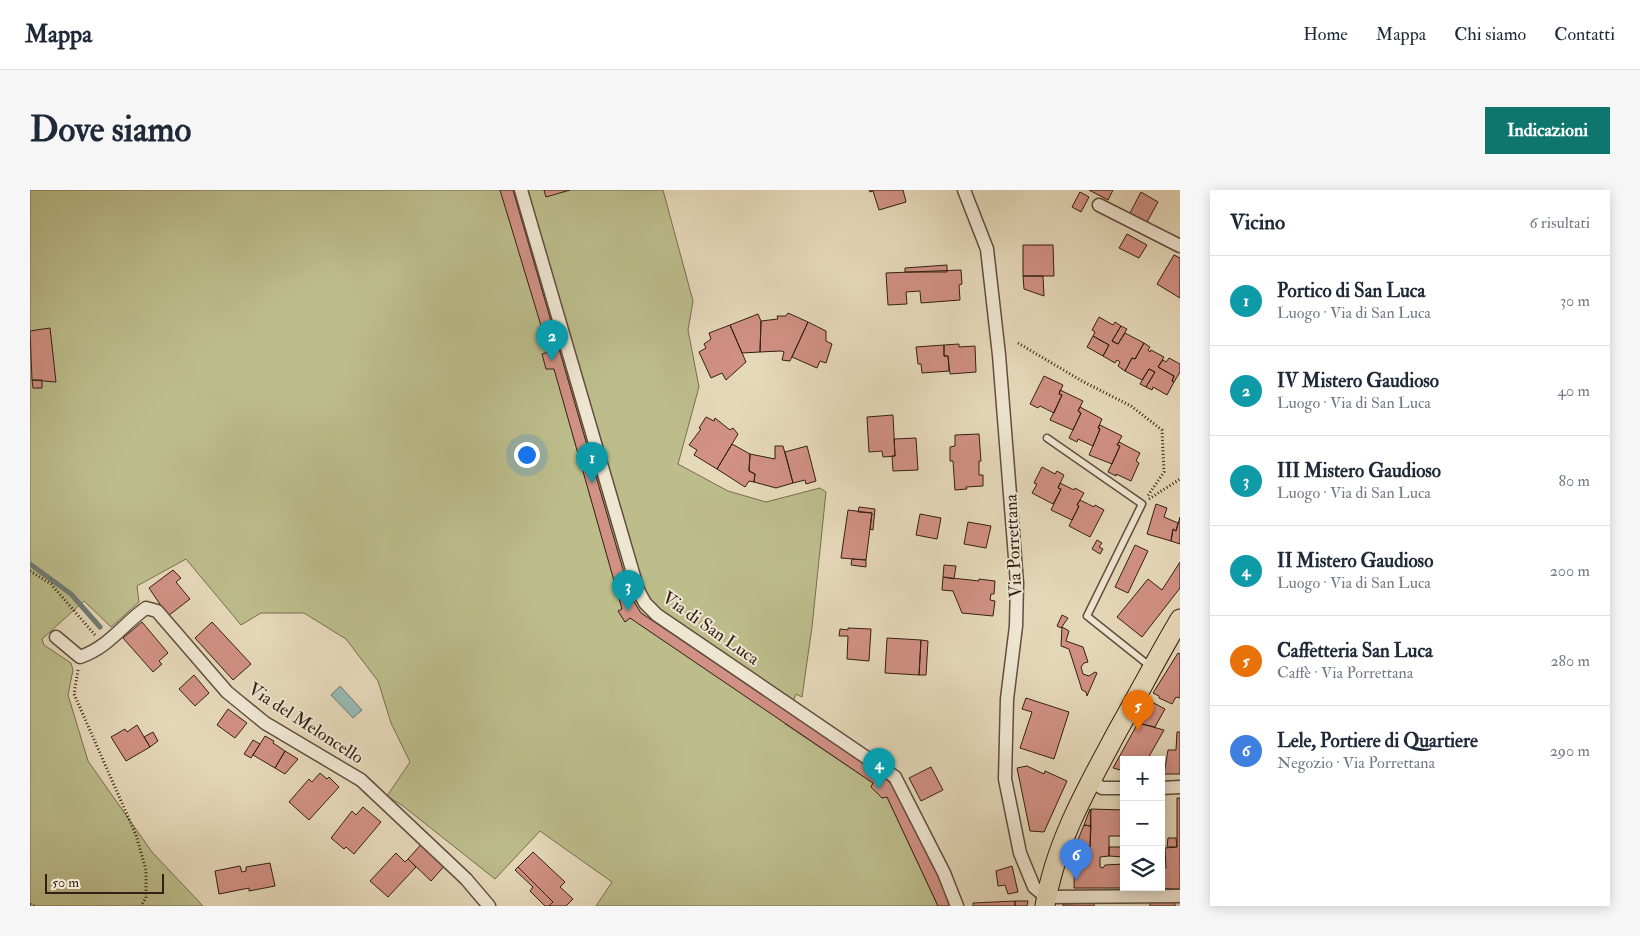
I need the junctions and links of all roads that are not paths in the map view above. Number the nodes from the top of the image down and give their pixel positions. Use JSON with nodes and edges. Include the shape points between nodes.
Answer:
{"nodes":[{"id":1,"x":521,"y":190,"type":"edge"},
{"id":2,"x":964,"y":190,"type":"edge"},
{"id":3,"x":1100,"y":204,"type":"dead end"},
{"id":4,"x":1180,"y":246,"type":"edge"},
{"id":5,"x":1048,"y":438,"type":"dead end"},
{"id":6,"x":1180,"y":620,"type":"edge"},
{"id":7,"x":56,"y":637,"type":"dead end"},
{"id":8,"x":1152,"y":667,"type":"junction"},
{"id":9,"x":1091,"y":781,"type":"junction"},
{"id":10,"x":1180,"y":787,"type":"edge"},
{"id":11,"x":1120,"y":788,"type":"edge"},
{"id":12,"x":1165,"y":788,"type":"edge"},
{"id":13,"x":1180,"y":896,"type":"edge"},
{"id":14,"x":1045,"y":902,"type":"edge"},
{"id":15,"x":489,"y":906,"type":"edge"},
{"id":16,"x":957,"y":906,"type":"edge"}],
"edges":[{"from":1,"to":16,"type":"street","name":"Via di San Luca","via":[[638,590],[645,602],[657,615],[895,777],[944,873]]},
{"from":2,"to":14,"type":"street","name":"Via Porrettana","via":[[987,249],[1017,583],[1016,626],[1007,700],[1005,779],[1020,853],[1034,887]]},
{"from":3,"to":4,"type":"street"},
{"from":5,"to":8,"type":"lane","via":[[1142,504],[1087,616]]},
{"from":6,"to":8,"type":"main road"},
{"from":7,"to":15,"type":"street","name":"Via del Meloncello","via":[[80,657],[104,645],[146,608],[157,611],[227,692],[265,723],[361,780],[466,879]]},
{"from":8,"to":9,"type":"main road"},
{"from":9,"to":11,"type":"street","via":[[1102,788]]},
{"from":9,"to":14,"type":"main road","via":[[1062,844]]},
{"from":10,"to":12,"type":"street"},
{"from":13,"to":14,"type":"street"}]}
